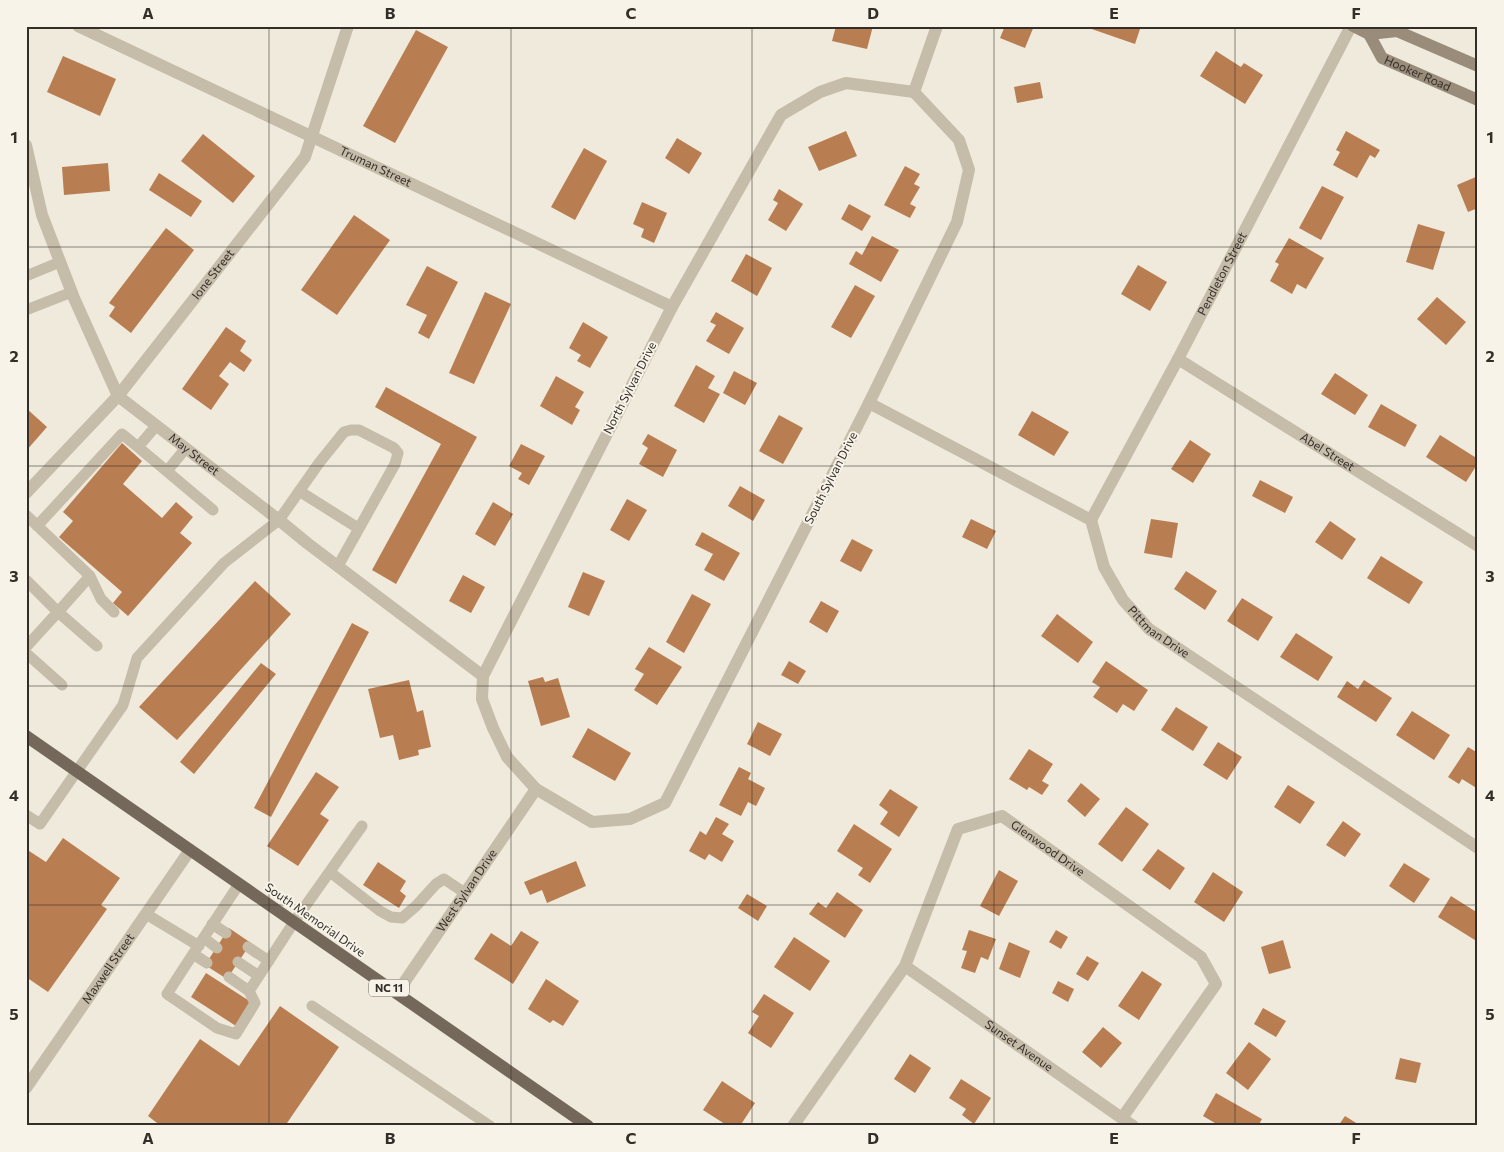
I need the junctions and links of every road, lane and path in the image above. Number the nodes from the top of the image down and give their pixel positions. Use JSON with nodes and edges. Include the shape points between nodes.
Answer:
{"nodes":[{"id":1,"x":78,"y":26,"type":"edge"},
{"id":2,"x":348,"y":26,"type":"edge"},
{"id":3,"x":937,"y":26,"type":"edge"},
{"id":4,"x":1352,"y":26,"type":"edge"},
{"id":5,"x":1370,"y":34,"type":"junction"},
{"id":6,"x":1478,"y":66,"type":"edge"},
{"id":7,"x":914,"y":92,"type":"junction"},
{"id":8,"x":1478,"y":100,"type":"edge"},
{"id":9,"x":312,"y":137,"type":"junction"},
{"id":10,"x":26,"y":146,"type":"edge"},
{"id":11,"x":60,"y":262,"type":"junction"},
{"id":12,"x":26,"y":276,"type":"edge"},
{"id":13,"x":72,"y":292,"type":"junction"},
{"id":14,"x":672,"y":307,"type":"junction"},
{"id":15,"x":26,"y":310,"type":"edge"},
{"id":16,"x":1178,"y":359,"type":"junction"},
{"id":17,"x":118,"y":396,"type":"junction"},
{"id":18,"x":869,"y":403,"type":"junction"},
{"id":19,"x":156,"y":426,"type":"junction"},
{"id":20,"x":138,"y":447,"type":"junction"},
{"id":21,"x":186,"y":448,"type":"junction"},
{"id":22,"x":167,"y":471,"type":"junction"},
{"id":23,"x":300,"y":491,"type":"junction"},
{"id":24,"x":26,"y":492,"type":"edge"},
{"id":25,"x":213,"y":510,"type":"dead end"},
{"id":26,"x":26,"y":515,"type":"edge"},
{"id":27,"x":279,"y":520,"type":"junction"},
{"id":28,"x":1091,"y":520,"type":"junction"},
{"id":29,"x":37,"y":526,"type":"junction"},
{"id":30,"x":358,"y":528,"type":"junction"},
{"id":31,"x":1478,"y":546,"type":"edge"},
{"id":32,"x":338,"y":566,"type":"junction"},
{"id":33,"x":90,"y":576,"type":"junction"},
{"id":34,"x":26,"y":580,"type":"edge"},
{"id":35,"x":58,"y":612,"type":"junction"},
{"id":36,"x":114,"y":612,"type":"dead end"},
{"id":37,"x":96,"y":646,"type":"dead end"},
{"id":38,"x":26,"y":647,"type":"edge"},
{"id":39,"x":26,"y":653,"type":"edge"},
{"id":40,"x":483,"y":676,"type":"junction"},
{"id":41,"x":62,"y":684,"type":"dead end"},
{"id":42,"x":26,"y":736,"type":"edge"},
{"id":43,"x":78,"y":771,"type":"junction"},
{"id":44,"x":536,"y":789,"type":"junction"},
{"id":45,"x":26,"y":815,"type":"edge"},
{"id":46,"x":362,"y":826,"type":"dead end"},
{"id":47,"x":1478,"y":848,"type":"edge"},
{"id":48,"x":190,"y":850,"type":"junction"},
{"id":49,"x":330,"y":872,"type":"junction"},
{"id":50,"x":239,"y":884,"type":"junction"},
{"id":51,"x":465,"y":893,"type":"junction"},
{"id":52,"x":146,"y":914,"type":"junction"},
{"id":53,"x":294,"y":922,"type":"junction"},
{"id":54,"x":212,"y":924,"type":"junction"},
{"id":55,"x":226,"y":933,"type":"dead end"},
{"id":56,"x":198,"y":946,"type":"junction"},
{"id":57,"x":248,"y":947,"type":"dead end"},
{"id":58,"x":217,"y":948,"type":"dead end"},
{"id":59,"x":269,"y":961,"type":"junction"},
{"id":60,"x":238,"y":962,"type":"dead end"},
{"id":61,"x":206,"y":963,"type":"dead end"},
{"id":62,"x":905,"y":966,"type":"junction"},
{"id":63,"x":229,"y":976,"type":"dead end"},
{"id":64,"x":259,"y":976,"type":"junction"},
{"id":65,"x":249,"y":990,"type":"junction"},
{"id":66,"x":397,"y":993,"type":"junction"},
{"id":67,"x":312,"y":1006,"type":"dead end"},
{"id":68,"x":26,"y":1088,"type":"edge"},
{"id":69,"x":1122,"y":1118,"type":"junction"},
{"id":70,"x":483,"y":1123,"type":"edge"},
{"id":71,"x":588,"y":1126,"type":"edge"},
{"id":72,"x":793,"y":1126,"type":"edge"},
{"id":73,"x":1133,"y":1126,"type":"edge"}],
"edges":[{"from":1,"to":9,"type":"street","name":"Truman Street"},
{"from":2,"to":9,"type":"street","name":"Ione Street"},
{"from":3,"to":7,"type":"street"},
{"from":4,"to":5,"type":"main road"},
{"from":4,"to":16,"type":"street","name":"Pendleton Street"},
{"from":5,"to":6,"type":"main road","via":[[1396,31]]},
{"from":5,"to":8,"type":"main road","name":"Hooker Road","via":[[1382,58]]},
{"from":7,"to":14,"type":"street","name":"North Sylvan Drive","via":[[846,82],[820,92],[781,115]]},
{"from":7,"to":18,"type":"street","name":"South Sylvan Drive","via":[[959,140],[969,170],[957,222]]},
{"from":9,"to":14,"type":"street","name":"Truman Street"},
{"from":9,"to":17,"type":"street","name":"Ione Street","via":[[305,158]]},
{"from":10,"to":11,"type":"street","name":"May Street","via":[[42,215]]},
{"from":11,"to":12,"type":"lane"},
{"from":11,"to":13,"type":"street","name":"May Street"},
{"from":13,"to":15,"type":"lane"},
{"from":13,"to":17,"type":"street","name":"May Street"},
{"from":14,"to":40,"type":"street","name":"North Sylvan Drive"},
{"from":16,"to":28,"type":"street","name":"Pendleton Street"},
{"from":16,"to":31,"type":"street","name":"Abel Street"},
{"from":17,"to":19,"type":"street","name":"May Street"},
{"from":17,"to":24,"type":"street","name":"Ione Street"},
{"from":18,"to":28,"type":"street"},
{"from":18,"to":44,"type":"street","name":"South Sylvan Drive","via":[[665,804],[630,820],[592,822]]},
{"from":19,"to":20,"type":"lane"},
{"from":19,"to":21,"type":"street","name":"May Street"},
{"from":20,"to":22,"type":"lane"},
{"from":20,"to":29,"type":"lane","via":[[122,434]]},
{"from":21,"to":22,"type":"lane"},
{"from":21,"to":27,"type":"street","name":"May Street"},
{"from":22,"to":25,"type":"lane"},
{"from":23,"to":27,"type":"lane"},
{"from":23,"to":30,"type":"lane"},
{"from":23,"to":30,"type":"lane","via":[[344,432],[359,430],[394,448],[398,453],[395,464]]},
{"from":26,"to":29,"type":"lane"},
{"from":27,"to":32,"type":"street","name":"May Street"},
{"from":27,"to":43,"type":"lane","via":[[224,563],[137,658],[123,705]]},
{"from":28,"to":47,"type":"street","name":"Pittman Drive","via":[[1104,567],[1122,600],[1149,629]]},
{"from":29,"to":33,"type":"lane"},
{"from":30,"to":32,"type":"lane"},
{"from":32,"to":40,"type":"street","name":"May Street"},
{"from":33,"to":35,"type":"lane"},
{"from":33,"to":36,"type":"lane","via":[[101,599]]},
{"from":34,"to":35,"type":"lane"},
{"from":35,"to":37,"type":"lane"},
{"from":35,"to":38,"type":"lane"},
{"from":39,"to":41,"type":"lane"},
{"from":40,"to":44,"type":"street","name":"North Sylvan Drive","via":[[482,699],[493,728],[507,757]]},
{"from":42,"to":43,"type":"main road","name":"South Memorial Drive","number":"NC 11"},
{"from":43,"to":45,"type":"lane","via":[[40,824]]},
{"from":43,"to":48,"type":"main road","name":"South Memorial Drive","number":"NC 11"},
{"from":44,"to":51,"type":"street","name":"West Sylvan Drive"},
{"from":46,"to":49,"type":"lane"},
{"from":48,"to":50,"type":"main road","name":"South Memorial Drive","number":"NC 11"},
{"from":48,"to":52,"type":"street","name":"Maxwell Street"},
{"from":49,"to":51,"type":"lane","via":[[391,918],[402,918],[444,879]]},
{"from":49,"to":53,"type":"lane"},
{"from":50,"to":53,"type":"main road","name":"South Memorial Drive","number":"NC 11"},
{"from":50,"to":54,"type":"lane"},
{"from":51,"to":66,"type":"street","name":"West Sylvan Drive"},
{"from":52,"to":56,"type":"lane"},
{"from":52,"to":68,"type":"street","name":"Maxwell Street"},
{"from":53,"to":59,"type":"lane"},
{"from":53,"to":66,"type":"main road","name":"South Memorial Drive","number":"NC 11"},
{"from":54,"to":55,"type":"lane"},
{"from":54,"to":56,"type":"lane"},
{"from":56,"to":58,"type":"lane"},
{"from":56,"to":61,"type":"lane"},
{"from":56,"to":65,"type":"lane","via":[[167,994],[217,1028],[236,1034],[255,1003]]},
{"from":57,"to":59,"type":"lane"},
{"from":59,"to":64,"type":"lane"},
{"from":60,"to":64,"type":"lane"},
{"from":62,"to":69,"type":"street","name":"Sunset Avenue"},
{"from":62,"to":69,"type":"street","name":"Glenwood Drive","via":[[958,829],[1002,816],[1201,957],[1216,984]]},
{"from":62,"to":72,"type":"street","name":"Glenwood Drive"},
{"from":63,"to":65,"type":"lane"},
{"from":64,"to":65,"type":"lane"},
{"from":66,"to":71,"type":"main road","name":"South Memorial Drive","number":"NC 11"},
{"from":67,"to":70,"type":"lane"},
{"from":69,"to":73,"type":"street","name":"Sunset Avenue"}]}
